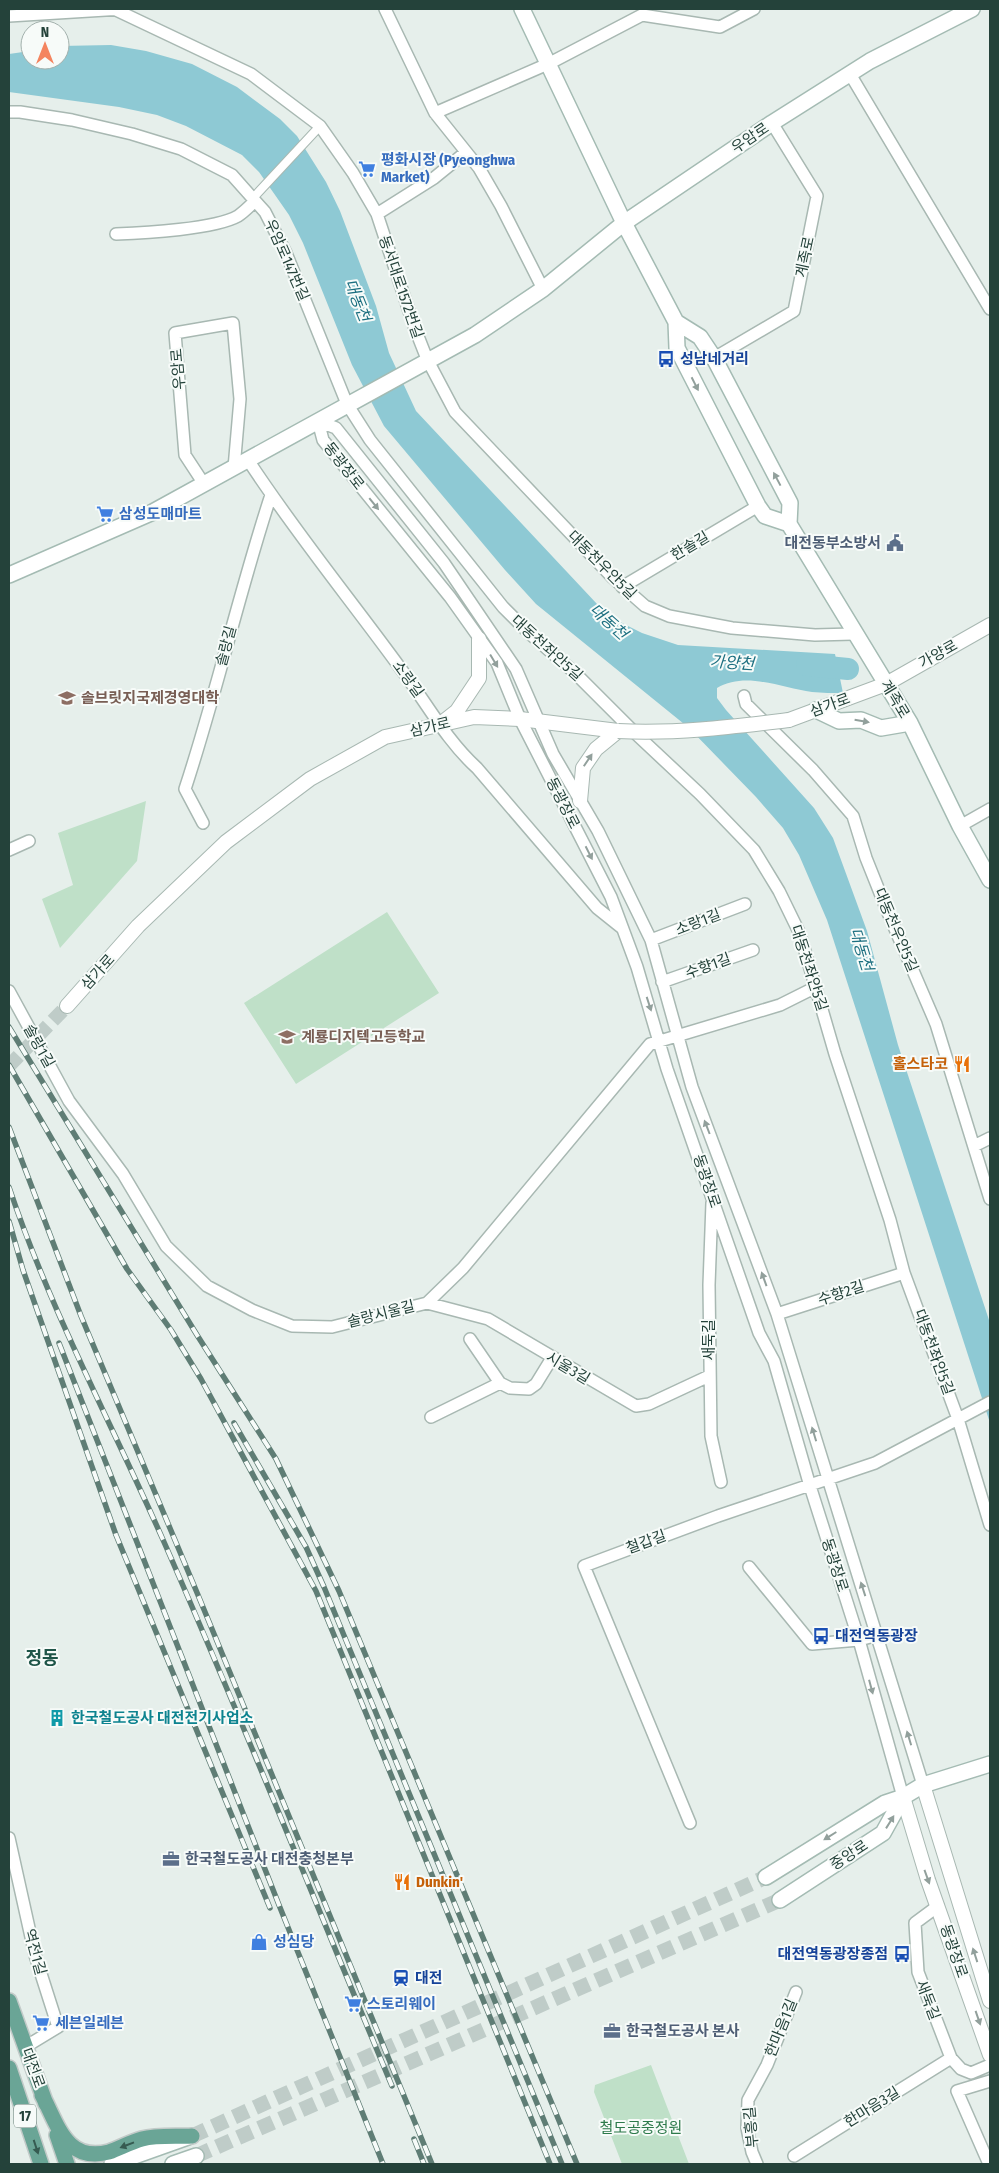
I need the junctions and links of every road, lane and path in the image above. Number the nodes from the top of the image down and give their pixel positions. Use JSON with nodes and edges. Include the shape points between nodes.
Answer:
{"nodes":[{"id":1,"x":130,"y":9,"type":"edge"},
{"id":2,"x":385,"y":9,"type":"edge"},
{"id":3,"x":522,"y":9,"type":"edge"},
{"id":4,"x":754,"y":9,"type":"edge"},
{"id":5,"x":972,"y":9,"type":"edge"},
{"id":6,"x":116,"y":10,"type":"junction"},
{"id":7,"x":641,"y":12,"type":"edge"},
{"id":8,"x":9,"y":16,"type":"edge"},
{"id":9,"x":550,"y":63,"type":"junction"},
{"id":10,"x":850,"y":74,"type":"junction"},
{"id":11,"x":9,"y":112,"type":"edge"},
{"id":12,"x":435,"y":113,"type":"junction"},
{"id":13,"x":772,"y":123,"type":"junction"},
{"id":14,"x":320,"y":126,"type":"junction"},
{"id":15,"x":466,"y":152,"type":"junction"},
{"id":16,"x":255,"y":197,"type":"junction"},
{"id":17,"x":377,"y":214,"type":"junction"},
{"id":18,"x":624,"y":223,"type":"junction"},
{"id":19,"x":116,"y":234,"type":"dead end"},
{"id":20,"x":543,"y":289,"type":"junction"},
{"id":21,"x":990,"y":309,"type":"edge"},
{"id":22,"x":676,"y":322,"type":"junction"},
{"id":23,"x":714,"y":358,"type":"junction"},
{"id":24,"x":427,"y":359,"type":"junction"},
{"id":25,"x":347,"y":404,"type":"junction"},
{"id":26,"x":318,"y":422,"type":"junction"},
{"id":27,"x":248,"y":460,"type":"junction"},
{"id":28,"x":234,"y":468,"type":"junction"},
{"id":29,"x":204,"y":484,"type":"junction"},
{"id":30,"x":271,"y":495,"type":"junction"},
{"id":31,"x":758,"y":506,"type":"junction"},
{"id":32,"x":789,"y":524,"type":"junction"},
{"id":33,"x":9,"y":575,"type":"edge"},
{"id":34,"x":622,"y":587,"type":"junction"},
{"id":35,"x":990,"y":625,"type":"edge"},
{"id":36,"x":853,"y":634,"type":"junction"},
{"id":37,"x":480,"y":639,"type":"junction"},
{"id":38,"x":886,"y":684,"type":"junction"},
{"id":39,"x":744,"y":696,"type":"dead end"},
{"id":40,"x":816,"y":710,"type":"junction"},
{"id":41,"x":520,"y":719,"type":"junction"},
{"id":42,"x":538,"y":721,"type":"junction"},
{"id":43,"x":910,"y":723,"type":"junction"},
{"id":44,"x":441,"y":724,"type":"junction"},
{"id":45,"x":618,"y":731,"type":"junction"},
{"id":46,"x":580,"y":800,"type":"junction"},
{"id":47,"x":990,"y":809,"type":"edge"},
{"id":48,"x":203,"y":823,"type":"dead end"},
{"id":49,"x":960,"y":826,"type":"junction"},
{"id":50,"x":29,"y":841,"type":"dead end"},
{"id":51,"x":9,"y":850,"type":"edge"},
{"id":52,"x":990,"y":880,"type":"edge"},
{"id":53,"x":745,"y":904,"type":"dead end"},
{"id":54,"x":623,"y":928,"type":"junction"},
{"id":55,"x":651,"y":940,"type":"junction"},
{"id":56,"x":752,"y":950,"type":"dead end"},
{"id":57,"x":662,"y":982,"type":"junction"},
{"id":58,"x":816,"y":987,"type":"junction"},
{"id":59,"x":9,"y":991,"type":"edge"},
{"id":60,"x":67,"y":1006,"type":"tunnel mouth"},
{"id":61,"x":678,"y":1036,"type":"junction"},
{"id":62,"x":660,"y":1041,"type":"junction"},
{"id":63,"x":69,"y":1100,"type":"joint"},
{"id":64,"x":990,"y":1138,"type":"edge"},
{"id":65,"x":974,"y":1146,"type":"junction"},
{"id":66,"x":713,"y":1196,"type":"junction"},
{"id":67,"x":990,"y":1199,"type":"edge"},
{"id":68,"x":904,"y":1273,"type":"junction"},
{"id":69,"x":427,"y":1303,"type":"junction"},
{"id":70,"x":777,"y":1314,"type":"junction"},
{"id":71,"x":470,"y":1339,"type":"dead end"},
{"id":72,"x":552,"y":1358,"type":"junction"},
{"id":73,"x":709,"y":1376,"type":"junction"},
{"id":74,"x":500,"y":1383,"type":"junction"},
{"id":75,"x":990,"y":1402,"type":"edge"},
{"id":76,"x":431,"y":1417,"type":"dead end"},
{"id":77,"x":962,"y":1417,"type":"junction"},
{"id":78,"x":828,"y":1480,"type":"junction"},
{"id":79,"x":721,"y":1482,"type":"dead end"},
{"id":80,"x":810,"y":1486,"type":"junction"},
{"id":81,"x":990,"y":1525,"type":"edge"},
{"id":82,"x":748,"y":1568,"type":"dead end"},
{"id":83,"x":878,"y":1635,"type":"junction"},
{"id":84,"x":859,"y":1640,"type":"junction"},
{"id":85,"x":990,"y":1764,"type":"edge"},
{"id":86,"x":923,"y":1785,"type":"junction"},
{"id":87,"x":903,"y":1797,"type":"junction"},
{"id":88,"x":690,"y":1822,"type":"dead end"},
{"id":89,"x":9,"y":1838,"type":"edge"},
{"id":90,"x":766,"y":1876,"type":"tunnel mouth"},
{"id":91,"x":780,"y":1900,"type":"tunnel mouth"},
{"id":92,"x":938,"y":1906,"type":"junction"},
{"id":93,"x":796,"y":1992,"type":"dead end"},
{"id":94,"x":9,"y":2001,"type":"edge"},
{"id":95,"x":990,"y":2001,"type":"edge"},
{"id":96,"x":25,"y":2047,"type":"junction"},
{"id":97,"x":990,"y":2056,"type":"edge"},
{"id":98,"x":951,"y":2058,"type":"junction"},
{"id":99,"x":767,"y":2065,"type":"joint"},
{"id":100,"x":990,"y":2065,"type":"edge"},
{"id":101,"x":9,"y":2068,"type":"edge"},
{"id":102,"x":990,"y":2081,"type":"edge"},
{"id":103,"x":42,"y":2094,"type":"junction"},
{"id":104,"x":14,"y":2104,"type":"edge"},
{"id":105,"x":196,"y":2156,"type":"tunnel mouth"},
{"id":106,"x":794,"y":2156,"type":"dead end"},
{"id":107,"x":41,"y":2164,"type":"edge"},
{"id":108,"x":68,"y":2164,"type":"edge"},
{"id":109,"x":112,"y":2164,"type":"edge"},
{"id":110,"x":173,"y":2164,"type":"edge"},
{"id":111,"x":757,"y":2164,"type":"edge"},
{"id":112,"x":989,"y":2164,"type":"edge"}],
"edges":[{"from":1,"to":6,"type":"street"},
{"from":2,"to":12,"type":"street"},
{"from":3,"to":9,"type":"main road"},
{"from":4,"to":7,"type":"street","via":[[720,27]]},
{"from":5,"to":10,"type":"main road","name":"우암로"},
{"from":6,"to":8,"type":"street"},
{"from":6,"to":14,"type":"street","name":"동서대로1572번길","via":[[251,74]]},
{"from":7,"to":9,"type":"street"},
{"from":9,"to":12,"type":"street"},
{"from":9,"to":18,"type":"main road"},
{"from":10,"to":13,"type":"main road","name":"우암로"},
{"from":10,"to":21,"type":"street"},
{"from":11,"to":16,"type":"street","name":"우암로147번길","via":[[72,120],[181,149],[232,175]]},
{"from":12,"to":15,"type":"street"},
{"from":13,"to":18,"type":"main road","name":"우암로"},
{"from":13,"to":23,"type":"street","name":"계족로","via":[[817,196],[794,311]]},
{"from":14,"to":16,"type":"street"},
{"from":14,"to":17,"type":"street","name":"동서대로1572번길","via":[[353,172]]},
{"from":15,"to":17,"type":"street","via":[[434,178]]},
{"from":15,"to":20,"type":"street","via":[[501,206]]},
{"from":16,"to":19,"type":"street","via":[[238,216],[225,221],[155,232]]},
{"from":16,"to":25,"type":"street","name":"우암로147번길","via":[[286,253]]},
{"from":17,"to":24,"type":"street","name":"동서대로1572번길","via":[[401,293]]},
{"from":18,"to":20,"type":"main road","name":"우암로"},
{"from":18,"to":22,"type":"main road"},
{"from":20,"to":24,"type":"main road","name":"우암로","via":[[475,335]]},
{"from":22,"to":23,"type":"main road","name":"계족로","via":[[700,336]]},
{"from":22,"to":31,"type":"main road","one_way":true,"via":[[677,348]]},
{"from":32,"to":23,"type":"main road","name":"계족로","one_way":true,"via":[[790,504]]},
{"from":24,"to":25,"type":"main road","name":"우암로"},
{"from":24,"to":34,"type":"street","name":"대동천우안5길","via":[[455,412]]},
{"from":25,"to":26,"type":"main road","name":"우암로"},
{"from":25,"to":58,"type":"street","name":"대동천좌안5길","via":[[370,440],[503,608],[574,672],[754,850],[796,924]]},
{"from":26,"to":27,"type":"main road","name":"우암로"},
{"from":26,"to":37,"type":"street","name":"동광장로","one_way":true,"via":[[323,440]]},
{"from":26,"to":42,"type":"street","name":"동광장로","via":[[336,428],[444,563],[516,669]]},
{"from":27,"to":28,"type":"main road","name":"우암로"},
{"from":27,"to":30,"type":"street","name":"소랑길"},
{"from":28,"to":29,"type":"main road","name":"우암로"},
{"from":28,"to":29,"type":"street","name":"우암로","via":[[240,399],[233,322],[174,333],[184,455]]},
{"from":29,"to":33,"type":"main road","name":"우암로","via":[[151,513]]},
{"from":30,"to":44,"type":"street","name":"소랑길"},
{"from":30,"to":48,"type":"street","name":"솔랑길","via":[[247,567],[185,789]]},
{"from":31,"to":32,"type":"main road","via":[[764,516]]},
{"from":31,"to":34,"type":"street","name":"한솔길"},
{"from":32,"to":36,"type":"main road","name":"계족로"},
{"from":34,"to":36,"type":"street","name":"대동천우안5길","via":[[645,606],[669,616],[732,628],[814,635]]},
{"from":35,"to":38,"type":"street","name":"가양로"},
{"from":36,"to":38,"type":"main road","name":"계족로"},
{"from":37,"to":41,"type":"street","name":"동광장로","one_way":true,"via":[[497,663]]},
{"from":37,"to":44,"type":"street","via":[[479,678],[457,710]]},
{"from":38,"to":40,"type":"street","name":"삼가로"},
{"from":38,"to":43,"type":"main road","name":"계족로"},
{"from":39,"to":65,"type":"street","name":"대동천우안5길","via":[[746,704],[853,816],[866,858],[936,1024]]},
{"from":40,"to":43,"type":"main road","one_way":true,"via":[[839,721],[861,720],[881,728]]},
{"from":40,"to":45,"type":"street","name":"삼가로","bridge":true,"via":[[789,720],[693,731]]},
{"from":41,"to":42,"type":"street","name":"삼가로"},
{"from":41,"to":44,"type":"street","name":"삼가로","via":[[474,717]]},
{"from":41,"to":54,"type":"street","name":"동광장로","one_way":true,"via":[[611,897]]},
{"from":42,"to":45,"type":"street","name":"삼가로"},
{"from":42,"to":46,"type":"street","name":"동광장로"},
{"from":43,"to":49,"type":"main road","name":"계족로"},
{"from":44,"to":54,"type":"street","name":"소랑길","via":[[457,750],[477,768],[597,908]]},
{"from":44,"to":60,"type":"street","name":"삼가로","via":[[385,737],[310,778],[226,842],[138,926]]},
{"from":46,"to":45,"type":"street","one_way":true,"via":[[583,768],[596,749]]},
{"from":46,"to":55,"type":"street","name":"동광장로"},
{"from":47,"to":49,"type":"street"},
{"from":49,"to":52,"type":"main road","name":"계족로"},
{"from":50,"to":51,"type":"street"},
{"from":53,"to":55,"type":"street","name":"소랑1길"},
{"from":54,"to":62,"type":"street","name":"동광장로","one_way":true},
{"from":55,"to":57,"type":"street","name":"동광장로"},
{"from":56,"to":57,"type":"street","name":"수향1길"},
{"from":57,"to":61,"type":"street","name":"동광장로"},
{"from":58,"to":61,"type":"street","name":"솔랑시울길","via":[[780,1004]]},
{"from":58,"to":68,"type":"street","name":"대동천좌안5길"},
{"from":59,"to":63,"type":"street","name":"솔랑1길"},
{"from":61,"to":62,"type":"street","name":"솔랑시울길"},
{"from":70,"to":61,"type":"street","name":"동광장로","one_way":true,"via":[[692,1087]]},
{"from":62,"to":66,"type":"street","name":"동광장로"},
{"from":62,"to":69,"type":"street","name":"솔랑시울길","via":[[650,1044],[464,1268]]},
{"from":63,"to":69,"type":"street","name":"솔랑시울길","via":[[122,1174],[166,1246],[207,1286],[252,1310],[292,1326],[332,1327]]},
{"from":64,"to":65,"type":"street"},
{"from":65,"to":67,"type":"street","name":"대동천우안5길"},
{"from":66,"to":73,"type":"street","name":"새둑길"},
{"from":66,"to":80,"type":"street","name":"동광장로","via":[[759,1333],[774,1361]]},
{"from":68,"to":70,"type":"street","name":"수향2길"},
{"from":68,"to":77,"type":"street","name":"대동천좌안5길"},
{"from":69,"to":72,"type":"street","name":"시울3길","via":[[488,1319]]},
{"from":78,"to":70,"type":"street","name":"동광장로","one_way":true},
{"from":71,"to":74,"type":"street"},
{"from":72,"to":73,"type":"street","name":"시울3길","via":[[636,1406],[649,1404]]},
{"from":72,"to":74,"type":"street","via":[[536,1384],[529,1389],[510,1388]]},
{"from":73,"to":79,"type":"street","name":"새둑길","via":[[711,1436]]},
{"from":74,"to":76,"type":"street"},
{"from":75,"to":77,"type":"street","name":"철갑길"},
{"from":77,"to":78,"type":"street","name":"철갑길","via":[[875,1463]]},
{"from":77,"to":81,"type":"street","name":"대동천좌안5길"},
{"from":78,"to":80,"type":"street","name":"철갑길"},
{"from":83,"to":78,"type":"street","name":"동광장로","one_way":true},
{"from":80,"to":84,"type":"street","name":"동광장로"},
{"from":80,"to":88,"type":"street","name":"철갑길","via":[[584,1566]]},
{"from":82,"to":84,"type":"street","via":[[812,1644]]},
{"from":83,"to":84,"type":"street"},
{"from":86,"to":83,"type":"street","name":"동광장로","one_way":true},
{"from":84,"to":87,"type":"street","name":"동광장로","one_way":true},
{"from":85,"to":86,"type":"main road","name":"중앙로"},
{"from":86,"to":87,"type":"main road","name":"중앙로"},
{"from":95,"to":86,"type":"street","name":"동광장로","one_way":true},
{"from":87,"to":90,"type":"main road","name":"중앙로","one_way":true,"via":[[884,1803]]},
{"from":91,"to":87,"type":"main road","name":"중앙로","one_way":true,"via":[[883,1833]]},
{"from":87,"to":92,"type":"street","name":"동광장로","one_way":true,"via":[[913,1837]]},
{"from":89,"to":96,"type":"street","name":"역전1길","via":[[34,1955],[58,2027]]},
{"from":92,"to":97,"type":"street","name":"동광장로","one_way":true},
{"from":92,"to":98,"type":"street","name":"새둑길","via":[[915,1923],[918,1972]]},
{"from":93,"to":99,"type":"street","name":"한마음1길"},
{"from":94,"to":96,"type":"main road","name":"대전로","number":"17"},
{"from":96,"to":103,"type":"main road","name":"대전로","number":"17"},
{"from":98,"to":100,"type":"street","via":[[961,2069],[971,2073]]},
{"from":98,"to":106,"type":"street","name":"한마음3길"},
{"from":99,"to":111,"type":"street","name":"부흥길","via":[[748,2100],[747,2128]]},
{"from":101,"to":104,"type":"main road","name":"대전로","number":"17"},
{"from":102,"to":112,"type":"street","via":[[957,2091]]},
{"from":103,"to":108,"type":"main road","name":"대전로","number":"17"},
{"from":109,"to":103,"type":"main road","one_way":true,"via":[[192,2136],[142,2139],[93,2155],[76,2150],[66,2141]]},
{"from":104,"to":107,"type":"main road","name":"대전로","number":"17","one_way":true},
{"from":105,"to":110,"type":"main road"}]}
